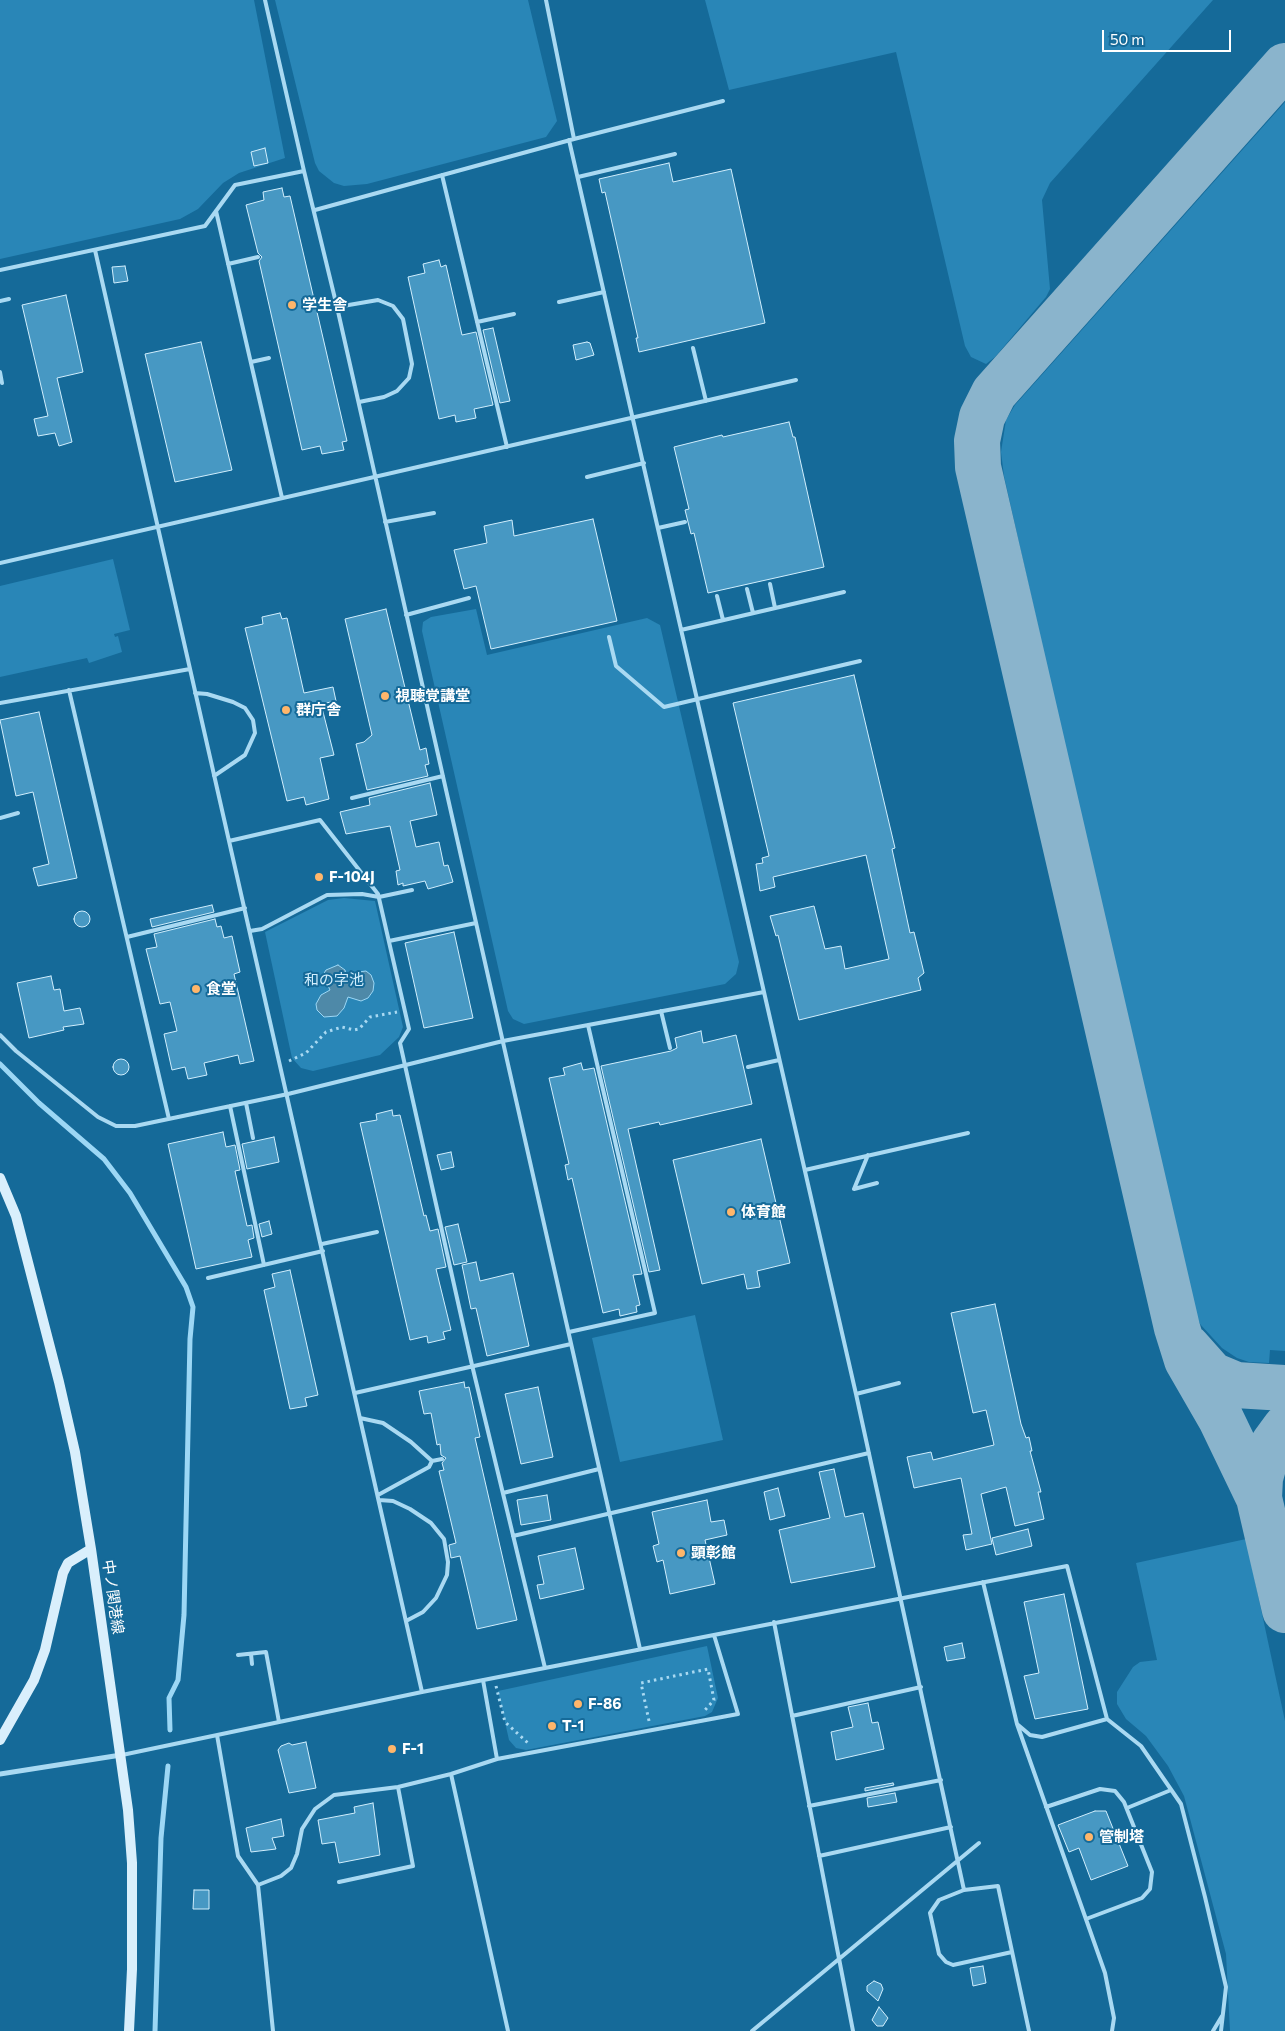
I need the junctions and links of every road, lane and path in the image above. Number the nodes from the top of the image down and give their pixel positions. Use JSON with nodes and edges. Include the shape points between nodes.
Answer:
{"nodes":[{"id":1,"x":265,"y":0,"type":"edge"},
{"id":2,"x":546,"y":0,"type":"edge"},
{"id":3,"x":723,"y":101,"type":"dead end"},
{"id":4,"x":572,"y":139,"type":"junction"},
{"id":5,"x":675,"y":154,"type":"dead end"},
{"id":6,"x":304,"y":170,"type":"junction"},
{"id":7,"x":442,"y":175,"type":"junction"},
{"id":8,"x":578,"y":177,"type":"junction"},
{"id":9,"x":315,"y":210,"type":"junction"},
{"id":10,"x":216,"y":211,"type":"junction"},
{"id":11,"x":95,"y":250,"type":"junction"},
{"id":12,"x":258,"y":257,"type":"dead end"},
{"id":13,"x":228,"y":264,"type":"junction"},
{"id":14,"x":0,"y":270,"type":"edge"},
{"id":15,"x":604,"y":292,"type":"junction"},
{"id":16,"x":9,"y":299,"type":"dead end"},
{"id":17,"x":0,"y":301,"type":"edge"},
{"id":18,"x":559,"y":302,"type":"dead end"},
{"id":19,"x":337,"y":307,"type":"junction"},
{"id":20,"x":514,"y":314,"type":"dead end"},
{"id":21,"x":478,"y":322,"type":"junction"},
{"id":22,"x":693,"y":348,"type":"dead end"},
{"id":23,"x":269,"y":358,"type":"dead end"},
{"id":24,"x":251,"y":362,"type":"junction"},
{"id":25,"x":0,"y":372,"type":"edge"},
{"id":26,"x":796,"y":380,"type":"dead end"},
{"id":27,"x":2,"y":382,"type":"dead end"},
{"id":28,"x":359,"y":402,"type":"junction"},
{"id":29,"x":706,"y":402,"type":"junction"},
{"id":30,"x":634,"y":419,"type":"junction"},
{"id":31,"x":507,"y":447,"type":"junction"},
{"id":32,"x":644,"y":463,"type":"junction"},
{"id":33,"x":374,"y":477,"type":"junction"},
{"id":34,"x":587,"y":477,"type":"dead end"},
{"id":35,"x":282,"y":498,"type":"junction"},
{"id":36,"x":434,"y":513,"type":"dead end"},
{"id":37,"x":385,"y":522,"type":"junction"},
{"id":38,"x":685,"y":522,"type":"dead end"},
{"id":39,"x":157,"y":527,"type":"junction"},
{"id":40,"x":658,"y":528,"type":"junction"},
{"id":41,"x":0,"y":564,"type":"edge"},
{"id":42,"x":770,"y":584,"type":"dead end"},
{"id":43,"x":747,"y":589,"type":"dead end"},
{"id":44,"x":844,"y":592,"type":"dead end"},
{"id":45,"x":717,"y":596,"type":"dead end"},
{"id":46,"x":469,"y":598,"type":"dead end"},
{"id":47,"x":775,"y":608,"type":"junction"},
{"id":48,"x":753,"y":613,"type":"junction"},
{"id":49,"x":406,"y":615,"type":"junction"},
{"id":50,"x":723,"y":620,"type":"junction"},
{"id":51,"x":681,"y":630,"type":"junction"},
{"id":52,"x":609,"y":637,"type":"dead end"},
{"id":53,"x":860,"y":661,"type":"dead end"},
{"id":54,"x":190,"y":670,"type":"junction"},
{"id":55,"x":69,"y":690,"type":"junction"},
{"id":56,"x":195,"y":693,"type":"junction"},
{"id":57,"x":696,"y":699,"type":"junction"},
{"id":58,"x":0,"y":703,"type":"edge"},
{"id":59,"x":214,"y":776,"type":"junction"},
{"id":60,"x":443,"y":776,"type":"junction"},
{"id":61,"x":352,"y":798,"type":"dead end"},
{"id":62,"x":18,"y":813,"type":"dead end"},
{"id":63,"x":0,"y":818,"type":"edge"},
{"id":64,"x":229,"y":840,"type":"junction"},
{"id":65,"x":412,"y":890,"type":"dead end"},
{"id":66,"x":379,"y":897,"type":"junction"},
{"id":67,"x":245,"y":908,"type":"junction"},
{"id":68,"x":476,"y":923,"type":"junction"},
{"id":69,"x":250,"y":931,"type":"junction"},
{"id":70,"x":126,"y":937,"type":"junction"},
{"id":71,"x":389,"y":941,"type":"junction"},
{"id":72,"x":764,"y":992,"type":"junction"},
{"id":73,"x":404,"y":1008,"type":"junction"},
{"id":74,"x":661,"y":1011,"type":"junction"},
{"id":75,"x":588,"y":1025,"type":"junction"},
{"id":76,"x":0,"y":1035,"type":"edge"},
{"id":77,"x":503,"y":1041,"type":"junction"},
{"id":78,"x":670,"y":1048,"type":"dead end"},
{"id":79,"x":294,"y":1059,"type":"dead end"},
{"id":80,"x":779,"y":1060,"type":"junction"},
{"id":81,"x":405,"y":1065,"type":"junction"},
{"id":82,"x":748,"y":1067,"type":"dead end"},
{"id":83,"x":288,"y":1094,"type":"junction"},
{"id":84,"x":246,"y":1103,"type":"junction"},
{"id":85,"x":230,"y":1106,"type":"junction"},
{"id":86,"x":169,"y":1119,"type":"junction"},
{"id":87,"x":968,"y":1133,"type":"dead end"},
{"id":88,"x":253,"y":1138,"type":"dead end"},
{"id":89,"x":868,"y":1155,"type":"junction"},
{"id":90,"x":805,"y":1170,"type":"junction"},
{"id":91,"x":0,"y":1178,"type":"edge"},
{"id":92,"x":877,"y":1184,"type":"dead end"},
{"id":93,"x":377,"y":1232,"type":"dead end"},
{"id":94,"x":322,"y":1244,"type":"junction"},
{"id":95,"x":323,"y":1251,"type":"junction"},
{"id":96,"x":264,"y":1265,"type":"junction"},
{"id":97,"x":208,"y":1278,"type":"dead end"},
{"id":98,"x":569,"y":1332,"type":"junction"},
{"id":99,"x":571,"y":1344,"type":"junction"},
{"id":100,"x":472,"y":1365,"type":"junction"},
{"id":101,"x":899,"y":1383,"type":"dead end"},
{"id":102,"x":355,"y":1393,"type":"junction"},
{"id":103,"x":856,"y":1394,"type":"junction"},
{"id":104,"x":360,"y":1418,"type":"junction"},
{"id":105,"x":869,"y":1453,"type":"junction"},
{"id":106,"x":442,"y":1459,"type":"dead end"},
{"id":107,"x":432,"y":1461,"type":"junction"},
{"id":108,"x":600,"y":1469,"type":"junction"},
{"id":109,"x":503,"y":1493,"type":"junction"},
{"id":110,"x":378,"y":1498,"type":"junction"},
{"id":111,"x":610,"y":1515,"type":"junction"},
{"id":112,"x":513,"y":1536,"type":"junction"},
{"id":113,"x":91,"y":1548,"type":"junction"},
{"id":114,"x":983,"y":1582,"type":"junction"},
{"id":115,"x":901,"y":1597,"type":"junction"},
{"id":116,"x":406,"y":1621,"type":"junction"},
{"id":117,"x":774,"y":1622,"type":"junction"},
{"id":118,"x":714,"y":1635,"type":"junction"},
{"id":119,"x":640,"y":1649,"type":"junction"},
{"id":120,"x":252,"y":1654,"type":"junction"},
{"id":121,"x":238,"y":1656,"type":"dead end"},
{"id":122,"x":252,"y":1664,"type":"dead end"},
{"id":123,"x":545,"y":1668,"type":"junction"},
{"id":124,"x":495,"y":1678,"type":"junction"},
{"id":125,"x":483,"y":1680,"type":"junction"},
{"id":126,"x":921,"y":1687,"type":"junction"},
{"id":127,"x":422,"y":1692,"type":"junction"},
{"id":128,"x":703,"y":1712,"type":"dead end"},
{"id":129,"x":792,"y":1716,"type":"junction"},
{"id":130,"x":1107,"y":1719,"type":"junction"},
{"id":131,"x":658,"y":1720,"type":"dead end"},
{"id":132,"x":279,"y":1722,"type":"junction"},
{"id":133,"x":649,"y":1722,"type":"junction"},
{"id":134,"x":640,"y":1724,"type":"dead end"},
{"id":135,"x":1017,"y":1724,"type":"junction"},
{"id":136,"x":217,"y":1735,"type":"junction"},
{"id":137,"x":0,"y":1740,"type":"edge"},
{"id":138,"x":531,"y":1745,"type":"dead end"},
{"id":139,"x":122,"y":1755,"type":"junction"},
{"id":140,"x":496,"y":1759,"type":"junction"},
{"id":141,"x":0,"y":1774,"type":"edge"},
{"id":142,"x":451,"y":1774,"type":"junction"},
{"id":143,"x":941,"y":1780,"type":"junction"},
{"id":144,"x":398,"y":1786,"type":"junction"},
{"id":145,"x":1171,"y":1790,"type":"junction"},
{"id":146,"x":809,"y":1806,"type":"junction"},
{"id":147,"x":1046,"y":1807,"type":"junction"},
{"id":148,"x":1127,"y":1808,"type":"junction"},
{"id":149,"x":951,"y":1827,"type":"junction"},
{"id":150,"x":979,"y":1843,"type":"dead end"},
{"id":151,"x":819,"y":1856,"type":"junction"},
{"id":152,"x":958,"y":1859,"type":"junction"},
{"id":153,"x":339,"y":1882,"type":"dead end"},
{"id":154,"x":258,"y":1885,"type":"junction"},
{"id":155,"x":964,"y":1890,"type":"junction"},
{"id":156,"x":1086,"y":1919,"type":"junction"},
{"id":157,"x":1012,"y":1952,"type":"junction"},
{"id":158,"x":839,"y":1960,"type":"junction"},
{"id":159,"x":1223,"y":2014,"type":"junction"},
{"id":160,"x":129,"y":2031,"type":"edge"},
{"id":161,"x":273,"y":2031,"type":"edge"},
{"id":162,"x":508,"y":2031,"type":"edge"},
{"id":163,"x":752,"y":2031,"type":"edge"},
{"id":164,"x":853,"y":2031,"type":"edge"},
{"id":165,"x":1029,"y":2031,"type":"edge"},
{"id":166,"x":1112,"y":2031,"type":"edge"},
{"id":167,"x":1213,"y":2031,"type":"edge"},
{"id":168,"x":1221,"y":2031,"type":"edge"}],
"edges":[{"from":1,"to":6,"type":"lane"},
{"from":2,"to":4,"type":"lane"},
{"from":3,"to":4,"type":"lane"},
{"from":4,"to":7,"type":"lane"},
{"from":4,"to":8,"type":"lane"},
{"from":5,"to":8,"type":"lane"},
{"from":6,"to":9,"type":"lane"},
{"from":6,"to":10,"type":"lane","via":[[235,185]]},
{"from":7,"to":9,"type":"lane"},
{"from":7,"to":21,"type":"lane"},
{"from":8,"to":15,"type":"lane"},
{"from":9,"to":19,"type":"lane"},
{"from":10,"to":11,"type":"lane","via":[[205,226]]},
{"from":10,"to":13,"type":"lane"},
{"from":11,"to":14,"type":"lane"},
{"from":11,"to":39,"type":"lane"},
{"from":12,"to":13,"type":"lane"},
{"from":13,"to":24,"type":"lane"},
{"from":15,"to":18,"type":"lane"},
{"from":15,"to":30,"type":"lane"},
{"from":16,"to":17,"type":"lane"},
{"from":19,"to":28,"type":"lane"},
{"from":19,"to":28,"type":"lane","via":[[378,300],[393,306],[403,320],[412,364],[409,378],[397,391]]},
{"from":20,"to":21,"type":"lane"},
{"from":21,"to":31,"type":"lane"},
{"from":22,"to":29,"type":"lane"},
{"from":23,"to":24,"type":"lane"},
{"from":24,"to":35,"type":"lane"},
{"from":25,"to":27,"type":"lane"},
{"from":26,"to":29,"type":"lane"},
{"from":28,"to":33,"type":"lane"},
{"from":29,"to":30,"type":"lane"},
{"from":30,"to":31,"type":"lane"},
{"from":30,"to":32,"type":"lane"},
{"from":31,"to":33,"type":"lane"},
{"from":32,"to":34,"type":"lane"},
{"from":32,"to":40,"type":"lane"},
{"from":33,"to":35,"type":"lane"},
{"from":33,"to":37,"type":"lane"},
{"from":35,"to":39,"type":"lane"},
{"from":36,"to":37,"type":"lane"},
{"from":37,"to":49,"type":"lane"},
{"from":38,"to":40,"type":"lane"},
{"from":39,"to":41,"type":"lane"},
{"from":39,"to":54,"type":"lane"},
{"from":40,"to":51,"type":"lane"},
{"from":42,"to":47,"type":"lane"},
{"from":43,"to":48,"type":"lane"},
{"from":44,"to":47,"type":"lane"},
{"from":45,"to":50,"type":"lane"},
{"from":46,"to":49,"type":"lane"},
{"from":47,"to":48,"type":"lane"},
{"from":48,"to":50,"type":"lane"},
{"from":49,"to":60,"type":"lane"},
{"from":50,"to":51,"type":"lane"},
{"from":51,"to":57,"type":"lane"},
{"from":52,"to":57,"type":"lane","via":[[616,666],[664,707]]},
{"from":53,"to":57,"type":"lane"},
{"from":54,"to":55,"type":"lane"},
{"from":54,"to":56,"type":"lane"},
{"from":55,"to":58,"type":"lane"},
{"from":55,"to":70,"type":"lane"},
{"from":56,"to":59,"type":"lane"},
{"from":56,"to":59,"type":"lane","via":[[233,702],[245,708],[253,720],[255,734],[245,756]]},
{"from":57,"to":72,"type":"lane"},
{"from":59,"to":64,"type":"lane"},
{"from":60,"to":61,"type":"lane"},
{"from":60,"to":68,"type":"lane"},
{"from":62,"to":63,"type":"lane"},
{"from":64,"to":66,"type":"lane","via":[[320,820]]},
{"from":64,"to":67,"type":"lane"},
{"from":65,"to":66,"type":"lane"},
{"from":66,"to":69,"type":"lane","via":[[327,895]]},
{"from":66,"to":71,"type":"lane"},
{"from":67,"to":69,"type":"lane"},
{"from":67,"to":70,"type":"lane"},
{"from":68,"to":71,"type":"lane"},
{"from":68,"to":77,"type":"lane"},
{"from":69,"to":83,"type":"lane"},
{"from":70,"to":86,"type":"lane"},
{"from":71,"to":73,"type":"lane"},
{"from":72,"to":74,"type":"lane"},
{"from":72,"to":80,"type":"lane"},
{"from":73,"to":79,"type":"path","via":[[394,1014],[370,1017],[359,1029],[342,1027],[326,1032],[306,1053]]},
{"from":73,"to":81,"type":"lane","via":[[408,1029],[400,1043]]},
{"from":74,"to":75,"type":"lane"},
{"from":74,"to":78,"type":"lane"},
{"from":75,"to":77,"type":"lane"},
{"from":75,"to":98,"type":"lane","via":[[655,1313]]},
{"from":76,"to":86,"type":"lane","via":[[90,1111],[116,1126]]},
{"from":77,"to":81,"type":"lane"},
{"from":77,"to":98,"type":"lane"},
{"from":80,"to":82,"type":"lane"},
{"from":80,"to":90,"type":"lane"},
{"from":81,"to":83,"type":"lane"},
{"from":81,"to":100,"type":"lane"},
{"from":83,"to":84,"type":"lane"},
{"from":83,"to":94,"type":"lane"},
{"from":84,"to":85,"type":"lane"},
{"from":84,"to":88,"type":"lane"},
{"from":85,"to":86,"type":"lane"},
{"from":85,"to":96,"type":"lane"},
{"from":87,"to":89,"type":"lane"},
{"from":89,"to":90,"type":"lane"},
{"from":89,"to":92,"type":"lane","via":[[854,1189]]},
{"from":90,"to":103,"type":"lane"},
{"from":91,"to":113,"type":"main road","name":"中ノ関港線","via":[[16,1216],[59,1382]]},
{"from":93,"to":94,"type":"lane"},
{"from":94,"to":95,"type":"lane"},
{"from":95,"to":96,"type":"lane"},
{"from":95,"to":102,"type":"lane"},
{"from":96,"to":97,"type":"lane"},
{"from":98,"to":99,"type":"lane"},
{"from":99,"to":100,"type":"lane"},
{"from":99,"to":108,"type":"lane"},
{"from":100,"to":102,"type":"lane"},
{"from":100,"to":109,"type":"lane"},
{"from":101,"to":103,"type":"lane"},
{"from":102,"to":104,"type":"lane"},
{"from":103,"to":105,"type":"lane"},
{"from":104,"to":107,"type":"lane","via":[[383,1422]]},
{"from":104,"to":110,"type":"lane"},
{"from":105,"to":111,"type":"lane"},
{"from":105,"to":115,"type":"lane"},
{"from":106,"to":107,"type":"lane"},
{"from":107,"to":110,"type":"lane","via":[[429,1467]]},
{"from":108,"to":109,"type":"lane"},
{"from":108,"to":111,"type":"lane"},
{"from":109,"to":112,"type":"lane"},
{"from":110,"to":116,"type":"lane"},
{"from":110,"to":116,"type":"lane","via":[[410,1509],[431,1523],[444,1539],[448,1562],[443,1583],[436,1598],[423,1612]]},
{"from":111,"to":112,"type":"lane"},
{"from":111,"to":119,"type":"lane"},
{"from":112,"to":123,"type":"lane"},
{"from":113,"to":137,"type":"main road","via":[[68,1563],[63,1573],[45,1650],[34,1680]]},
{"from":113,"to":139,"type":"main road","name":"中ノ関港線"},
{"from":114,"to":115,"type":"lane"},
{"from":114,"to":130,"type":"lane","via":[[1067,1566]]},
{"from":114,"to":135,"type":"lane"},
{"from":115,"to":117,"type":"lane"},
{"from":115,"to":126,"type":"lane"},
{"from":116,"to":127,"type":"lane"},
{"from":117,"to":118,"type":"lane"},
{"from":117,"to":129,"type":"lane"},
{"from":118,"to":119,"type":"lane"},
{"from":118,"to":140,"type":"lane","via":[[738,1714]]},
{"from":119,"to":123,"type":"lane"},
{"from":120,"to":121,"type":"lane"},
{"from":120,"to":122,"type":"lane"},
{"from":120,"to":132,"type":"lane","via":[[266,1652]]},
{"from":123,"to":124,"type":"lane"},
{"from":124,"to":125,"type":"lane"},
{"from":124,"to":138,"type":"path","via":[[505,1722]]},
{"from":125,"to":127,"type":"lane"},
{"from":125,"to":140,"type":"lane"},
{"from":126,"to":129,"type":"lane"},
{"from":126,"to":143,"type":"lane"},
{"from":127,"to":132,"type":"lane"},
{"from":128,"to":133,"type":"path","via":[[714,1700],[708,1669],[641,1683]]},
{"from":129,"to":146,"type":"lane"},
{"from":130,"to":135,"type":"lane","via":[[1042,1737],[1030,1735]]},
{"from":130,"to":145,"type":"lane","via":[[1141,1746]]},
{"from":131,"to":133,"type":"path"},
{"from":132,"to":136,"type":"lane"},
{"from":133,"to":134,"type":"path"},
{"from":135,"to":147,"type":"lane"},
{"from":136,"to":139,"type":"lane"},
{"from":136,"to":154,"type":"lane","via":[[238,1856]]},
{"from":139,"to":141,"type":"street"},
{"from":139,"to":160,"type":"main road","name":"中ノ関港線","via":[[132,1863]]},
{"from":140,"to":142,"type":"lane"},
{"from":142,"to":144,"type":"lane"},
{"from":142,"to":162,"type":"lane"},
{"from":143,"to":146,"type":"lane"},
{"from":143,"to":149,"type":"lane"},
{"from":144,"to":153,"type":"lane","via":[[413,1866]]},
{"from":144,"to":154,"type":"lane","via":[[334,1795],[315,1809],[302,1829],[291,1868],[281,1876]]},
{"from":145,"to":148,"type":"lane"},
{"from":145,"to":159,"type":"lane","via":[[1181,1804],[1226,1987]]},
{"from":146,"to":151,"type":"lane"},
{"from":147,"to":148,"type":"lane","via":[[1100,1789],[1115,1791]]},
{"from":147,"to":156,"type":"lane"},
{"from":148,"to":156,"type":"lane","via":[[1152,1872],[1150,1888],[1142,1898]]},
{"from":149,"to":151,"type":"lane"},
{"from":149,"to":152,"type":"lane"},
{"from":150,"to":152,"type":"lane"},
{"from":151,"to":158,"type":"lane"},
{"from":152,"to":155,"type":"lane"},
{"from":152,"to":158,"type":"lane"},
{"from":154,"to":161,"type":"lane"},
{"from":155,"to":157,"type":"lane","via":[[998,1886]]},
{"from":155,"to":157,"type":"lane","via":[[939,1900],[930,1913],[939,1954],[954,1965]]},
{"from":156,"to":166,"type":"lane","via":[[1105,1973],[1114,2018]]},
{"from":157,"to":165,"type":"lane"},
{"from":158,"to":163,"type":"lane"},
{"from":158,"to":164,"type":"lane"},
{"from":159,"to":167,"type":"lane"},
{"from":159,"to":168,"type":"lane"}]}
